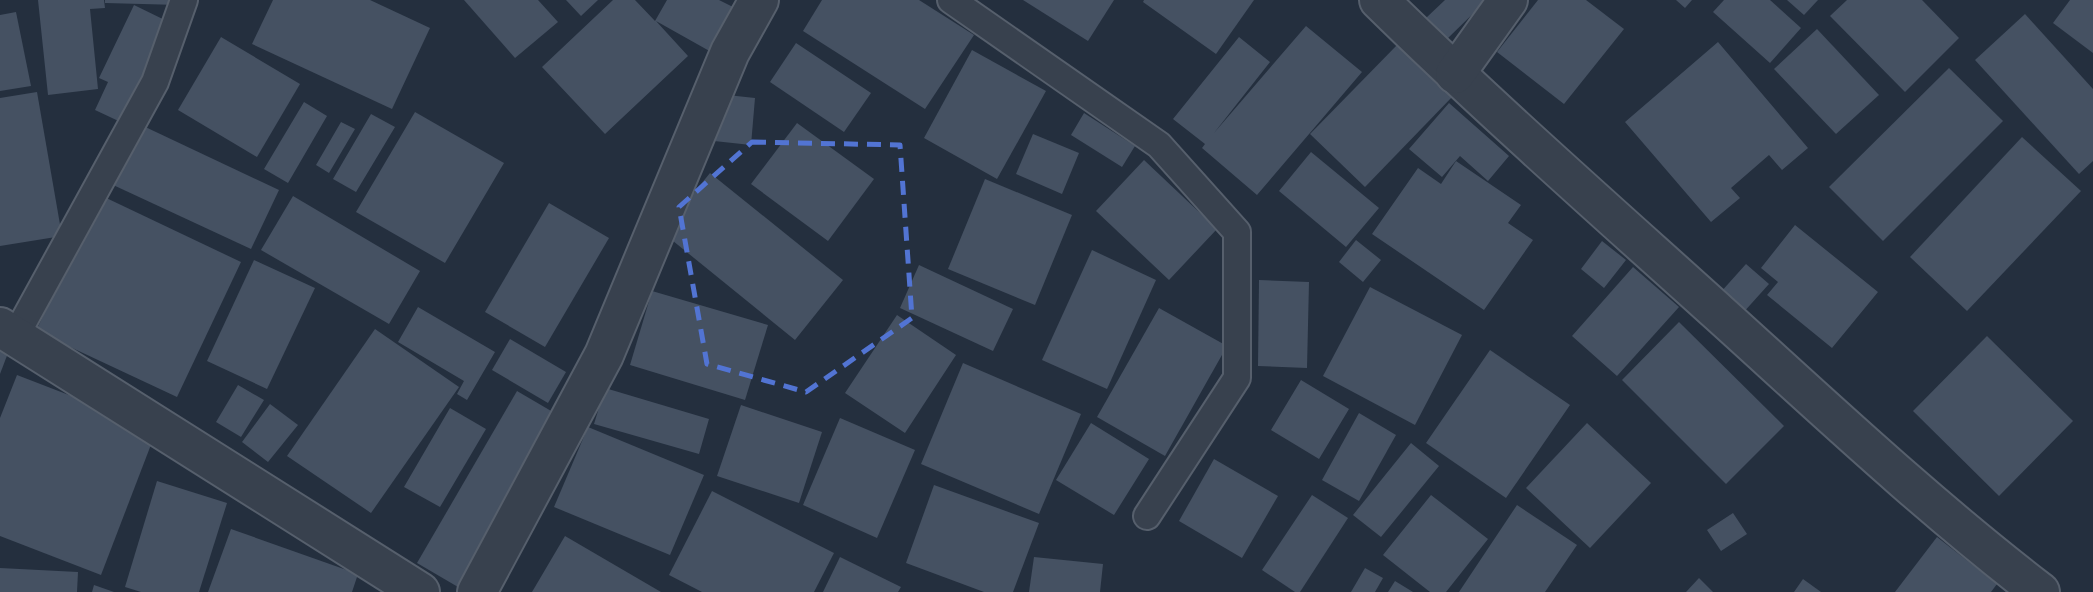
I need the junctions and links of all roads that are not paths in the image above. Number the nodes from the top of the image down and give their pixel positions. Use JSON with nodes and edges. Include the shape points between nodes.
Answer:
{"nodes":[{"id":1,"x":184,"y":0,"type":"edge"},
{"id":2,"x":759,"y":0,"type":"edge"},
{"id":3,"x":951,"y":0,"type":"edge"},
{"id":4,"x":1379,"y":0,"type":"edge"},
{"id":5,"x":1508,"y":0,"type":"edge"},
{"id":6,"x":1455,"y":74,"type":"junction"},
{"id":7,"x":8,"y":331,"type":"edge"},
{"id":8,"x":1147,"y":516,"type":"dead end"},
{"id":9,"x":420,"y":592,"type":"edge"},
{"id":10,"x":477,"y":592,"type":"edge"},
{"id":11,"x":2040,"y":592,"type":"edge"}],
"edges":[{"from":1,"to":7,"type":"lane","via":[[155,82]]},
{"from":2,"to":10,"type":"street","via":[[730,52],[604,355]]},
{"from":3,"to":8,"type":"lane","via":[[1159,145],[1237,232],[1237,379]]},
{"from":4,"to":6,"type":"street"},
{"from":5,"to":6,"type":"street"},
{"from":6,"to":11,"type":"street","via":[[1976,543]]},
{"from":7,"to":9,"type":"street"}]}
